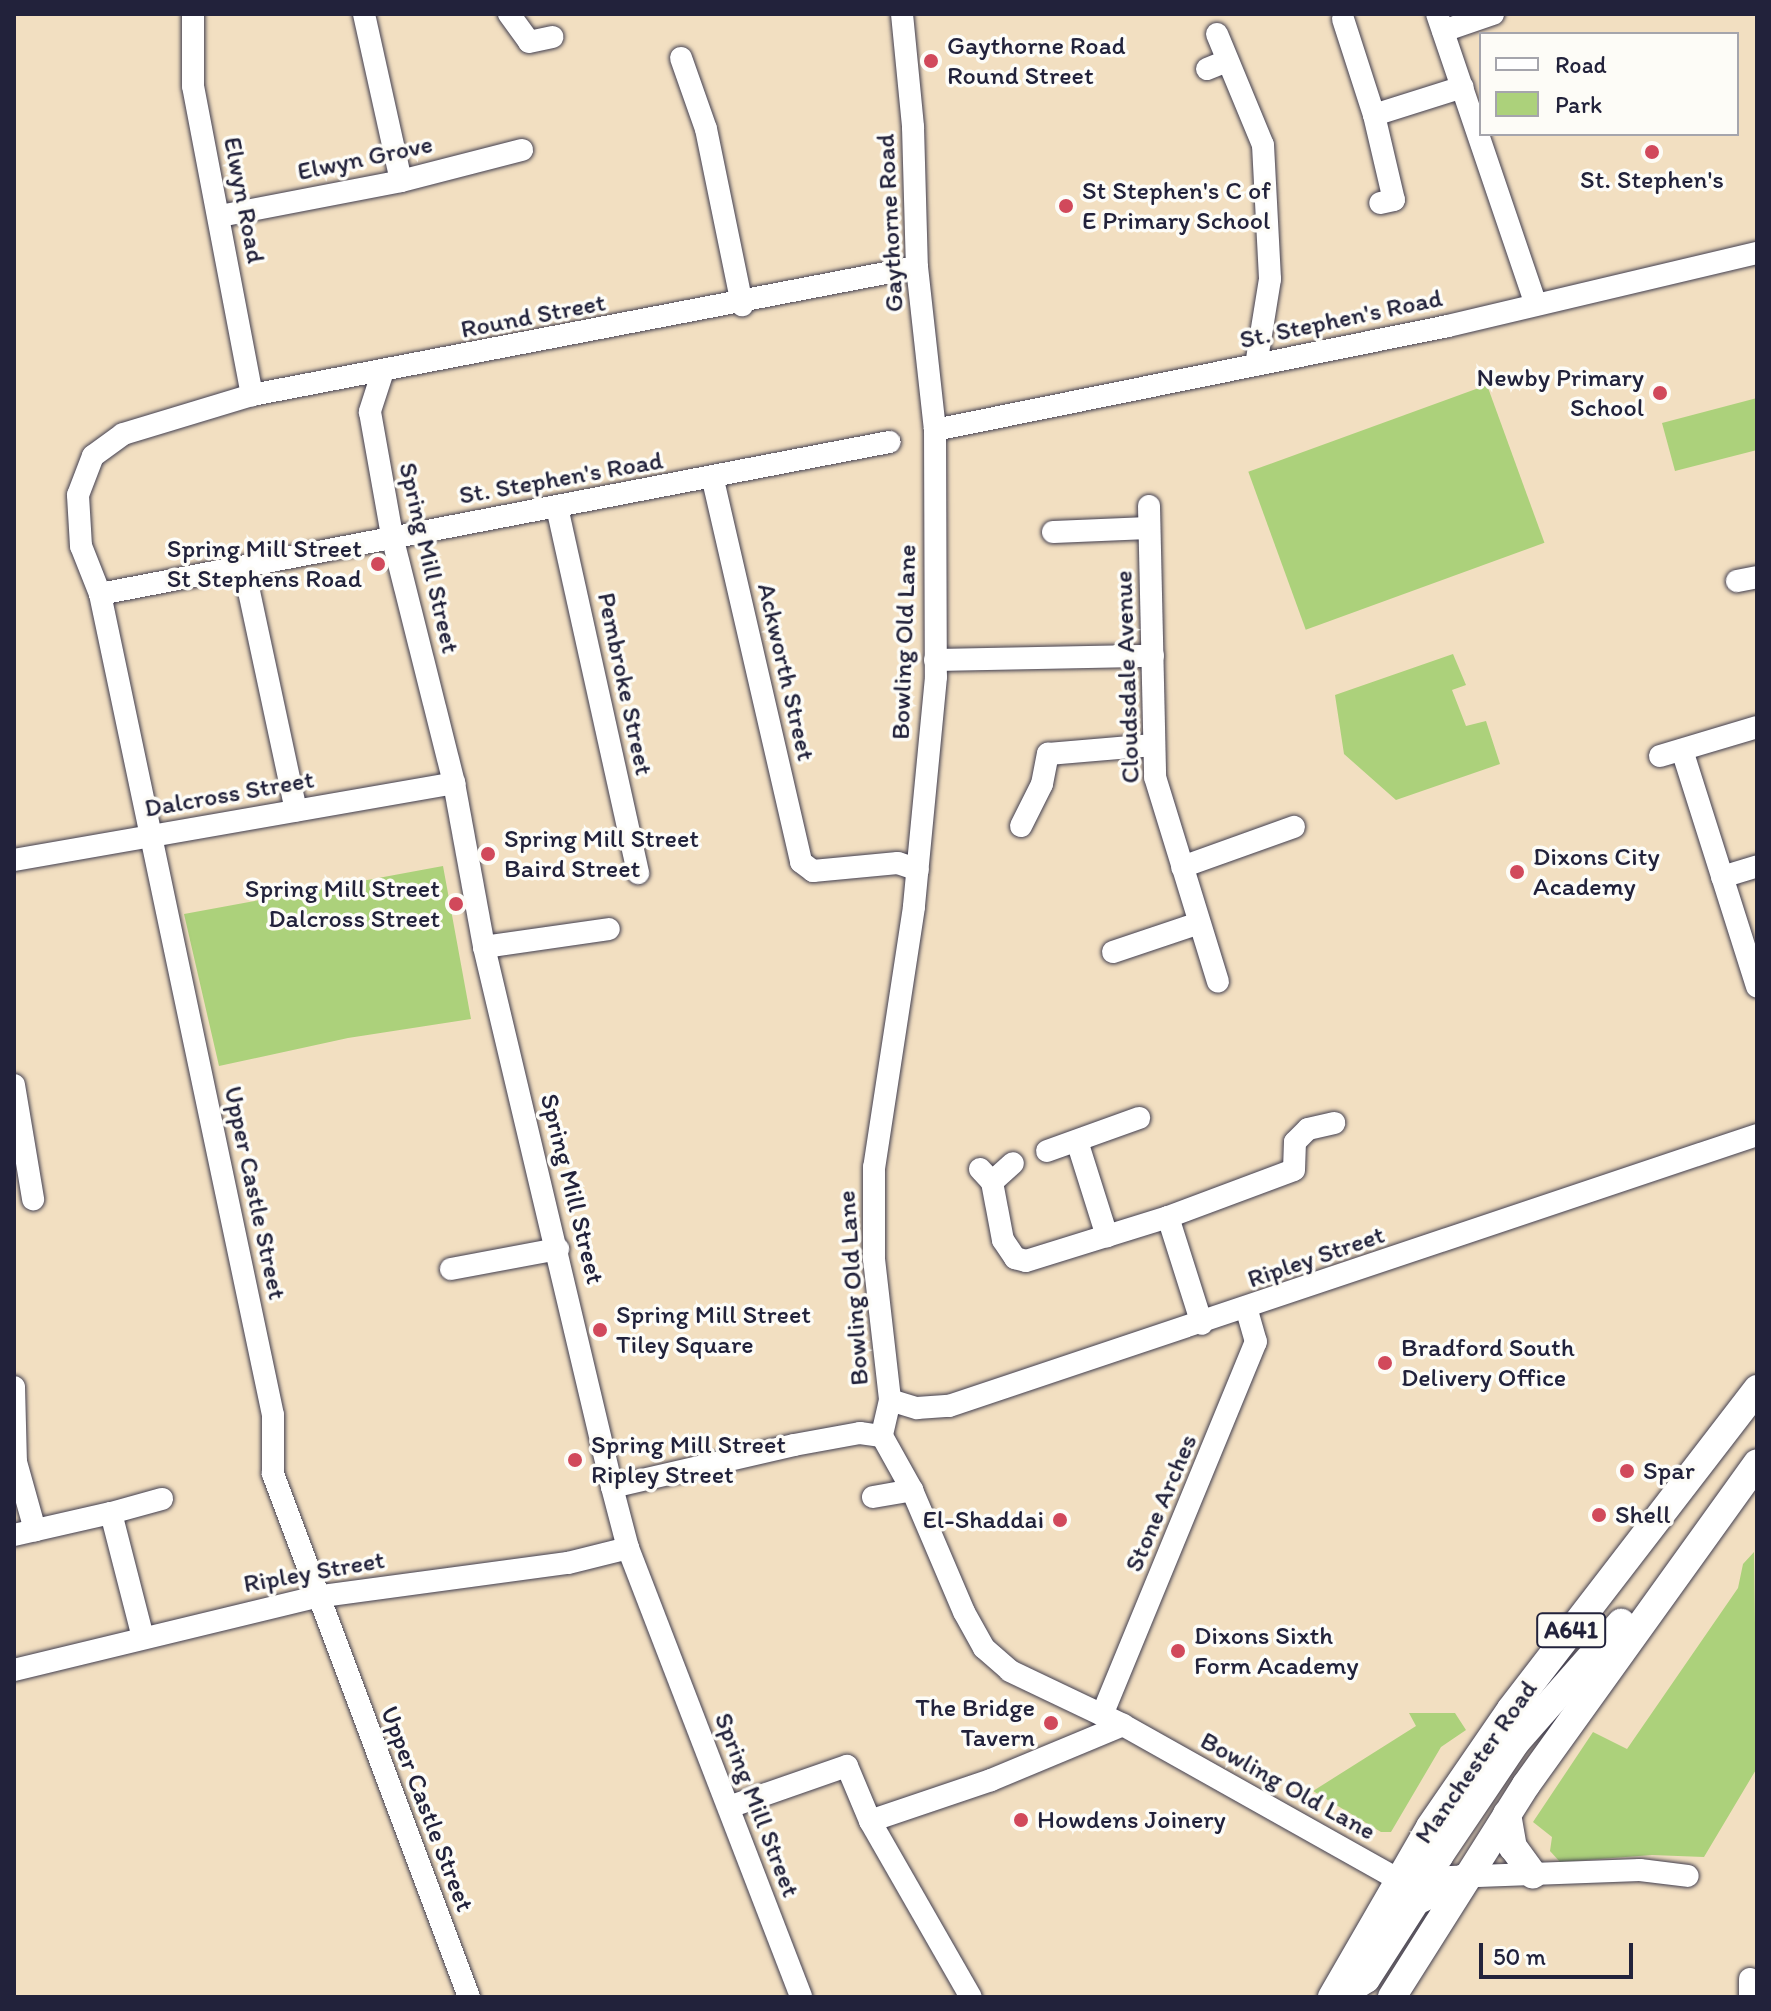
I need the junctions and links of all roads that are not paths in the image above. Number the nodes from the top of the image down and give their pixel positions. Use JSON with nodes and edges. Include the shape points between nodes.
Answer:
{"nodes":[{"id":1,"x":193,"y":14,"type":"edge"},
{"id":2,"x":364,"y":14,"type":"edge"},
{"id":3,"x":902,"y":14,"type":"edge"},
{"id":4,"x":1493,"y":14,"type":"edge"},
{"id":5,"x":507,"y":15,"type":"edge"},
{"id":6,"x":1343,"y":19,"type":"dead end"},
{"id":7,"x":1440,"y":22,"type":"edge"},
{"id":8,"x":1217,"y":34,"type":"dead end"},
{"id":9,"x":552,"y":37,"type":"dead end"},
{"id":10,"x":681,"y":58,"type":"dead end"},
{"id":11,"x":1463,"y":87,"type":"junction"},
{"id":12,"x":1374,"y":115,"type":"junction"},
{"id":13,"x":1479,"y":135,"type":"edge"},
{"id":14,"x":1479,"y":136,"type":"edge"},
{"id":15,"x":522,"y":150,"type":"dead end"},
{"id":16,"x":401,"y":181,"type":"junction"},
{"id":17,"x":1380,"y":203,"type":"dead end"},
{"id":18,"x":220,"y":216,"type":"junction"},
{"id":19,"x":1757,"y":253,"type":"edge"},
{"id":20,"x":917,"y":267,"type":"junction"},
{"id":21,"x":1536,"y":304,"type":"junction"},
{"id":22,"x":742,"y":305,"type":"junction"},
{"id":23,"x":1256,"y":365,"type":"junction"},
{"id":24,"x":382,"y":374,"type":"junction"},
{"id":25,"x":252,"y":395,"type":"junction"},
{"id":26,"x":160,"y":420,"type":"joint"},
{"id":27,"x":935,"y":430,"type":"junction"},
{"id":28,"x":889,"y":442,"type":"dead end"},
{"id":29,"x":713,"y":480,"type":"junction"},
{"id":30,"x":1149,"y":506,"type":"dead end"},
{"id":31,"x":557,"y":507,"type":"junction"},
{"id":32,"x":1149,"y":528,"type":"junction"},
{"id":33,"x":1053,"y":532,"type":"dead end"},
{"id":34,"x":392,"y":536,"type":"junction"},
{"id":35,"x":244,"y":568,"type":"junction"},
{"id":36,"x":100,"y":594,"type":"junction"},
{"id":37,"x":1153,"y":656,"type":"junction"},
{"id":38,"x":935,"y":660,"type":"junction"},
{"id":39,"x":1757,"y":727,"type":"edge"},
{"id":40,"x":1154,"y":745,"type":"junction"},
{"id":41,"x":454,"y":783,"type":"junction"},
{"id":42,"x":296,"y":810,"type":"junction"},
{"id":43,"x":1021,"y":826,"type":"dead end"},
{"id":44,"x":1294,"y":827,"type":"dead end"},
{"id":45,"x":148,"y":836,"type":"junction"},
{"id":46,"x":14,"y":860,"type":"edge"},
{"id":47,"x":1757,"y":866,"type":"edge"},
{"id":48,"x":1182,"y":867,"type":"junction"},
{"id":49,"x":918,"y":870,"type":"junction"},
{"id":50,"x":638,"y":873,"type":"dead end"},
{"id":51,"x":1722,"y":877,"type":"junction"},
{"id":52,"x":1199,"y":923,"type":"junction"},
{"id":53,"x":609,"y":929,"type":"dead end"},
{"id":54,"x":484,"y":947,"type":"junction"},
{"id":55,"x":1113,"y":952,"type":"dead end"},
{"id":56,"x":1218,"y":982,"type":"dead end"},
{"id":57,"x":1757,"y":986,"type":"edge"},
{"id":58,"x":14,"y":1085,"type":"edge"},
{"id":59,"x":1139,"y":1118,"type":"dead end"},
{"id":60,"x":1334,"y":1123,"type":"dead end"},
{"id":61,"x":1757,"y":1135,"type":"edge"},
{"id":62,"x":1077,"y":1141,"type":"junction"},
{"id":63,"x":1047,"y":1151,"type":"dead end"},
{"id":64,"x":1013,"y":1163,"type":"dead end"},
{"id":65,"x":33,"y":1199,"type":"dead end"},
{"id":66,"x":1168,"y":1217,"type":"junction"},
{"id":67,"x":1107,"y":1236,"type":"junction"},
{"id":68,"x":558,"y":1249,"type":"junction"},
{"id":69,"x":451,"y":1269,"type":"dead end"},
{"id":70,"x":1247,"y":1310,"type":"junction"},
{"id":71,"x":1202,"y":1324,"type":"junction"},
{"id":72,"x":14,"y":1387,"type":"edge"},
{"id":73,"x":1757,"y":1389,"type":"edge"},
{"id":74,"x":890,"y":1400,"type":"junction"},
{"id":75,"x":882,"y":1436,"type":"junction"},
{"id":76,"x":1757,"y":1463,"type":"edge"},
{"id":77,"x":612,"y":1487,"type":"junction"},
{"id":78,"x":912,"y":1490,"type":"junction"},
{"id":79,"x":873,"y":1497,"type":"dead end"},
{"id":80,"x":162,"y":1499,"type":"dead end"},
{"id":81,"x":111,"y":1513,"type":"junction"},
{"id":82,"x":24,"y":1532,"type":"edge"},
{"id":83,"x":628,"y":1548,"type":"junction"},
{"id":84,"x":315,"y":1597,"type":"junction"},
{"id":85,"x":1657,"y":1603,"type":"junction"},
{"id":86,"x":143,"y":1638,"type":"junction"},
{"id":87,"x":14,"y":1670,"type":"edge"},
{"id":88,"x":1102,"y":1715,"type":"junction"},
{"id":89,"x":1123,"y":1725,"type":"junction"},
{"id":90,"x":729,"y":1807,"type":"junction"},
{"id":91,"x":1507,"y":1814,"type":"junction"},
{"id":92,"x":870,"y":1821,"type":"junction"},
{"id":93,"x":1533,"y":1875,"type":"junction"},
{"id":94,"x":1688,"y":1876,"type":"dead end"},
{"id":95,"x":1464,"y":1878,"type":"junction"},
{"id":96,"x":1397,"y":1879,"type":"junction"},
{"id":97,"x":469,"y":1997,"type":"edge"},
{"id":98,"x":801,"y":1997,"type":"edge"},
{"id":99,"x":971,"y":1997,"type":"edge"},
{"id":100,"x":1335,"y":1997,"type":"edge"},
{"id":101,"x":1392,"y":1997,"type":"edge"}],
"edges":[{"from":1,"to":18,"type":"street","name":"Elwyn Road","via":[[193,86]]},
{"from":2,"to":16,"type":"street"},
{"from":3,"to":20,"type":"street","name":"Gaythorne Road","via":[[913,127]]},
{"from":4,"to":7,"type":"street"},
{"from":5,"to":9,"type":"street","via":[[529,42]]},
{"from":6,"to":12,"type":"street"},
{"from":7,"to":11,"type":"street"},
{"from":8,"to":23,"type":"street","via":[[1217,65],[1263,145],[1270,279]]},
{"from":10,"to":22,"type":"street","via":[[706,129]]},
{"from":11,"to":12,"type":"street"},
{"from":11,"to":13,"type":"street"},
{"from":12,"to":17,"type":"street","via":[[1394,200]]},
{"from":14,"to":21,"type":"street"},
{"from":15,"to":16,"type":"street","name":"Elwyn Grove"},
{"from":16,"to":18,"type":"street","name":"Elwyn Grove"},
{"from":18,"to":25,"type":"street","name":"Elwyn Road"},
{"from":19,"to":21,"type":"street","name":"St. Stephen's Road"},
{"from":20,"to":22,"type":"street","name":"Round Street"},
{"from":20,"to":27,"type":"street","name":"Gaythorne Road"},
{"from":21,"to":23,"type":"street","name":"St. Stephen's Road"},
{"from":22,"to":24,"type":"street","name":"Round Street"},
{"from":23,"to":27,"type":"street","name":"St. Stephen's Road"},
{"from":24,"to":25,"type":"street","name":"Round Street"},
{"from":24,"to":34,"type":"street","name":"Spring Mill Street","via":[[370,412]]},
{"from":25,"to":26,"type":"street","name":"Round Street"},
{"from":26,"to":36,"type":"street","name":"Upper Castle Street","via":[[123,434],[93,456],[78,495],[81,546]]},
{"from":27,"to":38,"type":"street","name":"Bowling Old Lane"},
{"from":28,"to":29,"type":"street","name":"St. Stephen's Road"},
{"from":29,"to":31,"type":"street","name":"St. Stephen's Road"},
{"from":29,"to":49,"type":"street","name":"Ackworth Street","via":[[801,862],[813,871],[898,863]]},
{"from":30,"to":32,"type":"street","name":"Cloudsdale Avenue"},
{"from":31,"to":34,"type":"street","name":"St. Stephen's Road"},
{"from":31,"to":50,"type":"street","name":"Pembroke Street"},
{"from":32,"to":33,"type":"street"},
{"from":32,"to":37,"type":"street","name":"Cloudsdale Avenue"},
{"from":34,"to":35,"type":"street","name":"St. Stephen's Road"},
{"from":34,"to":41,"type":"street","name":"Spring Mill Street"},
{"from":35,"to":36,"type":"street","name":"St. Stephen's Road"},
{"from":35,"to":42,"type":"street"},
{"from":36,"to":45,"type":"street","name":"Upper Castle Street"},
{"from":37,"to":38,"type":"street"},
{"from":37,"to":40,"type":"street","name":"Cloudsdale Avenue"},
{"from":38,"to":49,"type":"street","name":"Bowling Old Lane"},
{"from":39,"to":51,"type":"street","via":[[1671,753]]},
{"from":40,"to":43,"type":"street","via":[[1048,754],[1042,784]]},
{"from":40,"to":48,"type":"street","name":"Cloudsdale Avenue","via":[[1155,777]]},
{"from":41,"to":42,"type":"street","name":"Dalcross Street"},
{"from":41,"to":54,"type":"street","name":"Spring Mill Street"},
{"from":42,"to":45,"type":"street","name":"Dalcross Street"},
{"from":44,"to":48,"type":"street"},
{"from":45,"to":46,"type":"street","name":"Dalcross Street"},
{"from":45,"to":84,"type":"street","name":"Upper Castle Street","via":[[273,1415],[273,1474]]},
{"from":47,"to":51,"type":"street"},
{"from":48,"to":52,"type":"street","name":"Cloudsdale Avenue"},
{"from":49,"to":74,"type":"street","name":"Bowling Old Lane","via":[[874,1167],[874,1259]]},
{"from":51,"to":57,"type":"street"},
{"from":52,"to":55,"type":"street"},
{"from":52,"to":56,"type":"street","name":"Cloudsdale Avenue"},
{"from":53,"to":54,"type":"street"},
{"from":54,"to":68,"type":"street","name":"Spring Mill Street"},
{"from":58,"to":65,"type":"street"},
{"from":59,"to":62,"type":"street"},
{"from":60,"to":66,"type":"street","via":[[1308,1129],[1295,1142],[1302,1174]]},
{"from":61,"to":70,"type":"street","name":"Ripley Street"},
{"from":62,"to":63,"type":"street"},
{"from":62,"to":67,"type":"street"},
{"from":64,"to":67,"type":"street","via":[[986,1175],[1003,1240],[1015,1258],[1026,1261]]},
{"from":66,"to":67,"type":"street"},
{"from":66,"to":71,"type":"street"},
{"from":68,"to":69,"type":"street"},
{"from":68,"to":77,"type":"street","name":"Spring Mill Street"},
{"from":70,"to":71,"type":"street","name":"Ripley Street"},
{"from":70,"to":88,"type":"street","name":"Stone Arches","via":[[1256,1342]]},
{"from":71,"to":74,"type":"street","name":"Ripley Street","via":[[949,1406],[917,1408]]},
{"from":72,"to":82,"type":"street"},
{"from":73,"to":96,"type":"main road","name":"Manchester Road","number":"A641","via":[[1511,1709]]},
{"from":74,"to":75,"type":"street","name":"Bowling Old Lane"},
{"from":75,"to":77,"type":"street","via":[[860,1433],[794,1445]]},
{"from":75,"to":78,"type":"street","name":"Bowling Old Lane"},
{"from":76,"to":85,"type":"main road","name":"Manchester Road","number":"A641"},
{"from":77,"to":83,"type":"street","name":"Spring Mill Street"},
{"from":78,"to":79,"type":"street"},
{"from":78,"to":88,"type":"street","name":"Bowling Old Lane","via":[[942,1570],[984,1648],[1010,1671]]},
{"from":80,"to":81,"type":"street"},
{"from":81,"to":82,"type":"street"},
{"from":81,"to":86,"type":"street"},
{"from":83,"to":84,"type":"street","name":"Ripley Street","via":[[568,1563]]},
{"from":83,"to":90,"type":"street","name":"Spring Mill Street"},
{"from":84,"to":86,"type":"street","name":"Ripley Street"},
{"from":84,"to":97,"type":"street","name":"Upper Castle Street"},
{"from":85,"to":91,"type":"main road","name":"Manchester Road","number":"A641"},
{"from":85,"to":96,"type":"main road","via":[[1619,1625],[1516,1742],[1439,1856]]},
{"from":86,"to":87,"type":"street","name":"Ripley Street"},
{"from":88,"to":89,"type":"street","name":"Bowling Old Lane"},
{"from":89,"to":92,"type":"street","via":[[991,1780]]},
{"from":89,"to":96,"type":"street","name":"Bowling Old Lane"},
{"from":90,"to":92,"type":"street","via":[[847,1766]]},
{"from":90,"to":98,"type":"street","name":"Spring Mill Street"},
{"from":91,"to":93,"type":"main road","via":[[1513,1847]]},
{"from":91,"to":95,"type":"main road","name":"Manchester Road","number":"A641"},
{"from":92,"to":99,"type":"street"},
{"from":93,"to":94,"type":"street","via":[[1640,1870]]},
{"from":93,"to":95,"type":"street"},
{"from":95,"to":96,"type":"street"},
{"from":95,"to":100,"type":"main road","via":[[1416,1901],[1366,1979]]},
{"from":95,"to":101,"type":"main road","name":"Manchester Road","number":"A641"},
{"from":96,"to":100,"type":"main road","name":"Manchester Road","number":"A641"}]}
